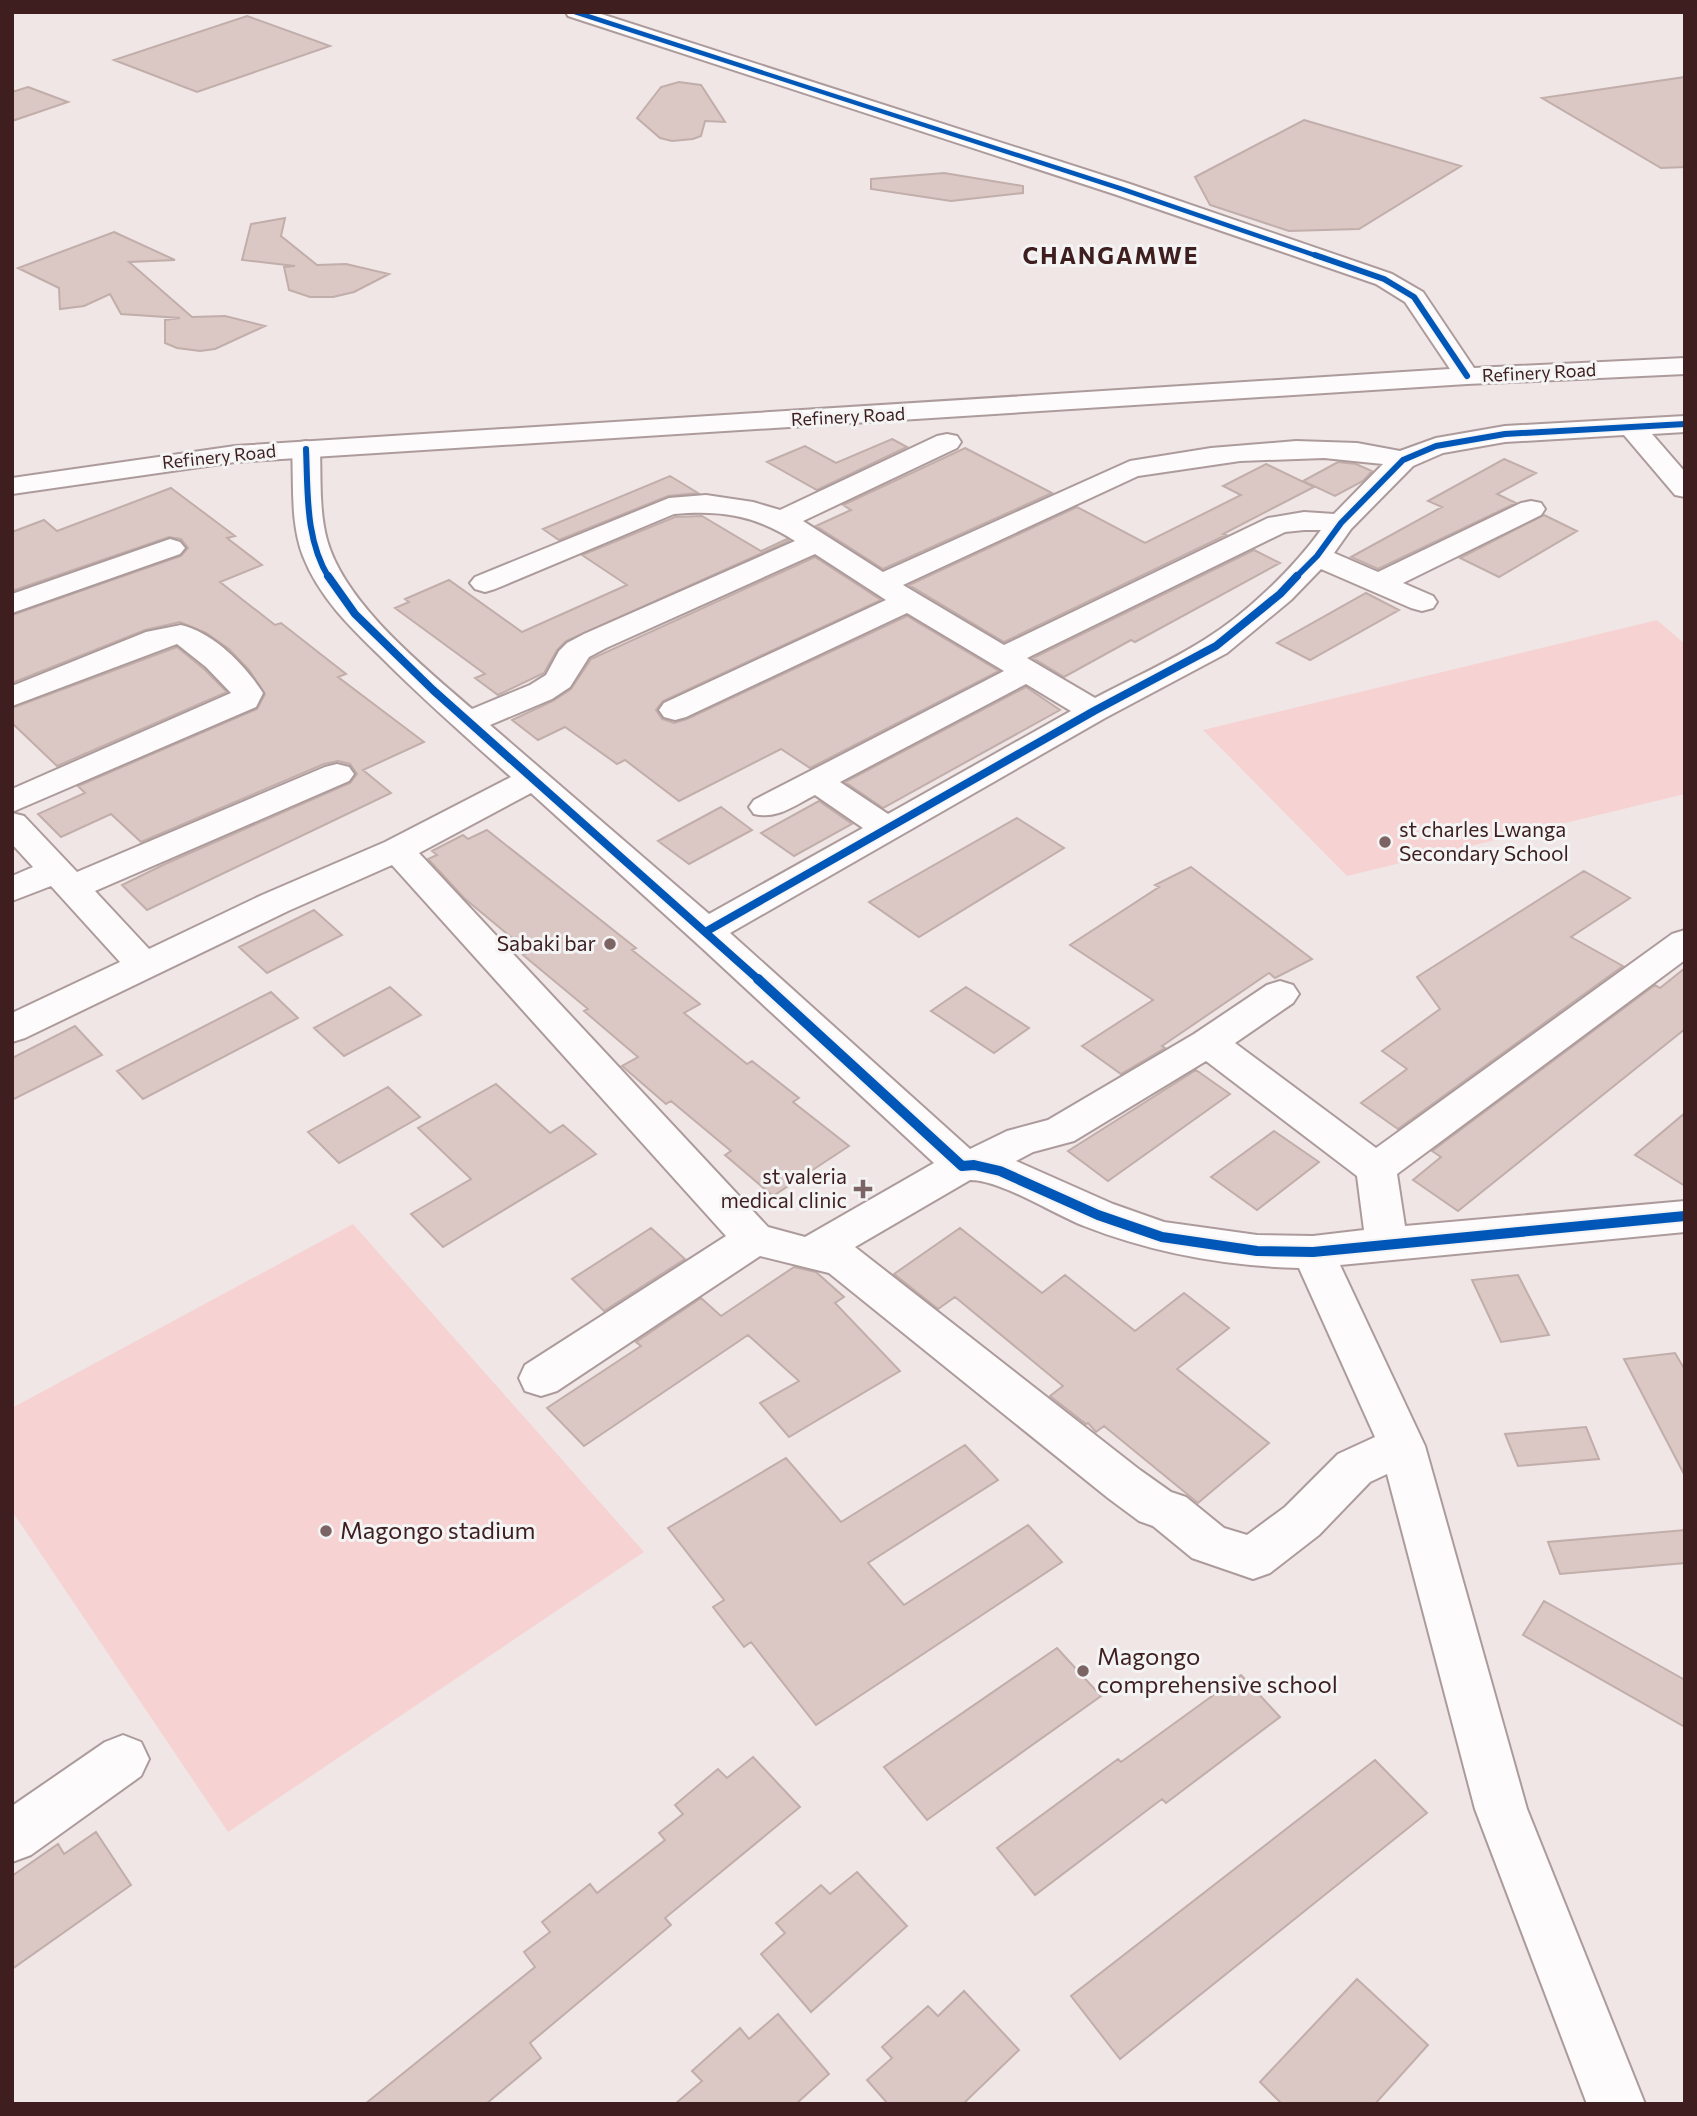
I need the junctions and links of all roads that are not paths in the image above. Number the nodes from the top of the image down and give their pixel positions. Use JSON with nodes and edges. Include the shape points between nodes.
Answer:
{"nodes":[{"id":1,"x":575,"y":12,"type":"edge"},
{"id":2,"x":1685,"y":366,"type":"edge"},
{"id":3,"x":1467,"y":376,"type":"junction"},
{"id":4,"x":1685,"y":424,"type":"edge"},
{"id":5,"x":1631,"y":427,"type":"junction"},
{"id":6,"x":947,"y":442,"type":"dead end"},
{"id":7,"x":306,"y":449,"type":"junction"},
{"id":8,"x":1403,"y":460,"type":"junction"},
{"id":9,"x":12,"y":486,"type":"edge"},
{"id":10,"x":1685,"y":489,"type":"edge"},
{"id":11,"x":1531,"y":509,"type":"dead end"},
{"id":12,"x":782,"y":520,"type":"junction"},
{"id":13,"x":1341,"y":523,"type":"junction"},
{"id":14,"x":817,"y":542,"type":"junction"},
{"id":15,"x":170,"y":548,"type":"dead end"},
{"id":16,"x":1317,"y":556,"type":"junction"},
{"id":17,"x":1381,"y":582,"type":"junction"},
{"id":18,"x":485,"y":583,"type":"dead end"},
{"id":19,"x":883,"y":583,"type":"junction"},
{"id":20,"x":908,"y":601,"type":"junction"},
{"id":21,"x":1422,"y":602,"type":"dead end"},
{"id":22,"x":12,"y":604,"type":"edge"},
{"id":23,"x":1014,"y":665,"type":"junction"},
{"id":24,"x":12,"y":698,"type":"edge"},
{"id":25,"x":676,"y":710,"type":"dead end"},
{"id":26,"x":1094,"y":711,"type":"junction"},
{"id":27,"x":466,"y":723,"type":"junction"},
{"id":28,"x":337,"y":774,"type":"dead end"},
{"id":29,"x":534,"y":778,"type":"junction"},
{"id":30,"x":817,"y":781,"type":"junction"},
{"id":31,"x":12,"y":802,"type":"edge"},
{"id":32,"x":766,"y":807,"type":"dead end"},
{"id":33,"x":12,"y":823,"type":"edge"},
{"id":34,"x":887,"y":829,"type":"junction"},
{"id":35,"x":397,"y":850,"type":"junction"},
{"id":36,"x":65,"y":878,"type":"junction"},
{"id":37,"x":12,"y":890,"type":"edge"},
{"id":38,"x":707,"y":931,"type":"junction"},
{"id":39,"x":1685,"y":942,"type":"edge"},
{"id":40,"x":144,"y":966,"type":"junction"},
{"id":41,"x":1280,"y":994,"type":"dead end"},
{"id":42,"x":12,"y":1029,"type":"edge"},
{"id":43,"x":1208,"y":1043,"type":"junction"},
{"id":44,"x":968,"y":1165,"type":"junction"},
{"id":45,"x":1376,"y":1169,"type":"junction"},
{"id":46,"x":1685,"y":1216,"type":"edge"},
{"id":47,"x":754,"y":1239,"type":"junction"},
{"id":48,"x":1387,"y":1243,"type":"junction"},
{"id":49,"x":1312,"y":1252,"type":"junction"},
{"id":50,"x":809,"y":1254,"type":"junction"},
{"id":51,"x":541,"y":1378,"type":"dead end"},
{"id":52,"x":1402,"y":1446,"type":"junction"},
{"id":53,"x":123,"y":1759,"type":"dead end"},
{"id":54,"x":12,"y":1836,"type":"edge"},
{"id":55,"x":1616,"y":2104,"type":"edge"}],
"edges":[{"from":1,"to":3,"type":"street","via":[[1384,279],[1414,297]]},
{"from":2,"to":3,"type":"street","name":"Refinery Road"},
{"from":3,"to":7,"type":"street","name":"Refinery Road"},
{"from":4,"to":5,"type":"street"},
{"from":5,"to":8,"type":"street","via":[[1505,434],[1436,446]]},
{"from":5,"to":10,"type":"street"},
{"from":6,"to":12,"type":"street"},
{"from":7,"to":9,"type":"street","name":"Refinery Road","via":[[150,464]]},
{"from":7,"to":27,"type":"street","via":[[311,537],[337,591],[371,631]]},
{"from":8,"to":13,"type":"street"},
{"from":8,"to":19,"type":"street","via":[[1350,451],[1273,452],[1175,460],[1130,469]]},
{"from":11,"to":17,"type":"street"},
{"from":12,"to":14,"type":"street"},
{"from":12,"to":18,"type":"street","via":[[729,505],[669,506]]},
{"from":13,"to":16,"type":"street"},
{"from":13,"to":23,"type":"street","via":[[1278,524]]},
{"from":14,"to":19,"type":"street"},
{"from":14,"to":27,"type":"street","via":[[595,641],[578,650],[559,680],[541,692]]},
{"from":15,"to":22,"type":"street"},
{"from":16,"to":17,"type":"street"},
{"from":16,"to":26,"type":"street","via":[[1252,619],[1216,646]]},
{"from":17,"to":21,"type":"street"},
{"from":19,"to":20,"type":"street"},
{"from":20,"to":23,"type":"street"},
{"from":20,"to":25,"type":"street"},
{"from":23,"to":26,"type":"street"},
{"from":23,"to":30,"type":"street"},
{"from":24,"to":31,"type":"street","via":[[149,642],[181,634],[201,647],[247,693],[246,700]]},
{"from":26,"to":34,"type":"street"},
{"from":27,"to":29,"type":"street"},
{"from":28,"to":36,"type":"street"},
{"from":29,"to":35,"type":"street"},
{"from":29,"to":38,"type":"street"},
{"from":30,"to":32,"type":"street"},
{"from":30,"to":34,"type":"street"},
{"from":33,"to":36,"type":"street"},
{"from":34,"to":38,"type":"street"},
{"from":35,"to":40,"type":"street"},
{"from":35,"to":47,"type":"street"},
{"from":36,"to":37,"type":"street"},
{"from":36,"to":40,"type":"street"},
{"from":38,"to":44,"type":"street"},
{"from":39,"to":45,"type":"street"},
{"from":40,"to":42,"type":"street"},
{"from":41,"to":43,"type":"street"},
{"from":43,"to":44,"type":"street","via":[[1060,1131],[1021,1141]]},
{"from":43,"to":45,"type":"street"},
{"from":44,"to":49,"type":"street","via":[[1000,1171],[1162,1237],[1257,1251]]},
{"from":44,"to":50,"type":"street"},
{"from":45,"to":48,"type":"street"},
{"from":46,"to":48,"type":"street"},
{"from":47,"to":50,"type":"street"},
{"from":47,"to":51,"type":"street"},
{"from":48,"to":49,"type":"street"},
{"from":49,"to":52,"type":"street"},
{"from":50,"to":52,"type":"street","via":[[840,1258],[1124,1484],[1169,1511],[1209,1544],[1236,1555],[1253,1558],[1302,1521],[1354,1468]]},
{"from":52,"to":55,"type":"street","via":[[1501,1809]]},
{"from":53,"to":54,"type":"street"}]}
